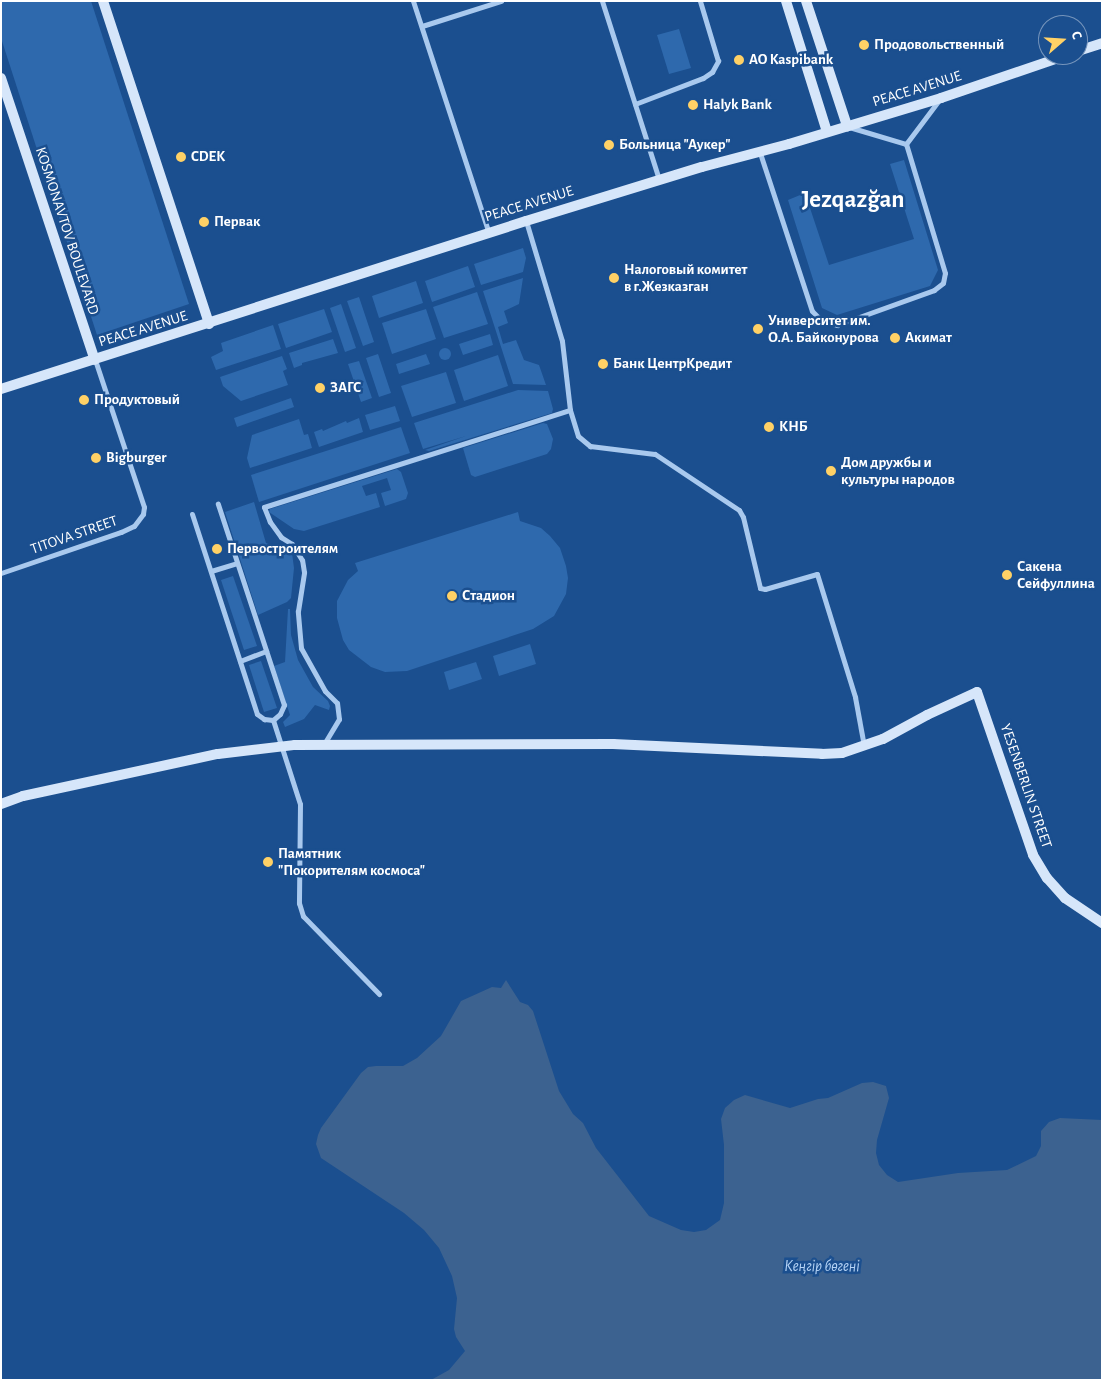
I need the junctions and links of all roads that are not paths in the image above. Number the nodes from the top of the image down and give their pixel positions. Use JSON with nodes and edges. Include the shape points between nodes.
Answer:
{"nodes":[{"id":1,"x":103,"y":1,"type":"edge"},
{"id":2,"x":413,"y":1,"type":"edge"},
{"id":3,"x":501,"y":1,"type":"edge"},
{"id":4,"x":602,"y":1,"type":"edge"},
{"id":5,"x":700,"y":1,"type":"edge"},
{"id":6,"x":786,"y":1,"type":"edge"},
{"id":7,"x":806,"y":1,"type":"edge"},
{"id":8,"x":422,"y":26,"type":"junction"},
{"id":9,"x":1102,"y":43,"type":"edge"},
{"id":10,"x":1088,"y":48,"type":"edge"},
{"id":11,"x":1038,"y":65,"type":"edge"},
{"id":12,"x":1,"y":78,"type":"edge"},
{"id":13,"x":941,"y":98,"type":"junction"},
{"id":14,"x":635,"y":104,"type":"junction"},
{"id":15,"x":847,"y":126,"type":"junction"},
{"id":16,"x":827,"y":132,"type":"junction"},
{"id":17,"x":906,"y":144,"type":"junction"},
{"id":18,"x":760,"y":153,"type":"junction"},
{"id":19,"x":659,"y":180,"type":"junction"},
{"id":20,"x":526,"y":221,"type":"junction"},
{"id":21,"x":488,"y":233,"type":"junction"},
{"id":22,"x":209,"y":324,"type":"junction"},
{"id":23,"x":95,"y":360,"type":"junction"},
{"id":24,"x":1,"y":389,"type":"edge"},
{"id":25,"x":570,"y":410,"type":"junction"},
{"id":26,"x":218,"y":504,"type":"dead end"},
{"id":27,"x":144,"y":507,"type":"joint"},
{"id":28,"x":192,"y":514,"type":"dead end"},
{"id":29,"x":237,"y":563,"type":"junction"},
{"id":30,"x":211,"y":572,"type":"junction"},
{"id":31,"x":1,"y":574,"type":"edge"},
{"id":32,"x":266,"y":651,"type":"junction"},
{"id":33,"x":240,"y":661,"type":"junction"},
{"id":34,"x":274,"y":722,"type":"junction"},
{"id":35,"x":324,"y":744,"type":"junction"},
{"id":36,"x":864,"y":747,"type":"junction"},
{"id":37,"x":23,"y":796,"type":"junction"},
{"id":38,"x":1,"y":797,"type":"edge"},
{"id":39,"x":1,"y":804,"type":"edge"},
{"id":40,"x":1102,"y":922,"type":"edge"},
{"id":41,"x":379,"y":994,"type":"dead end"}],
"edges":[{"from":1,"to":22,"type":"street"},
{"from":2,"to":8,"type":"street"},
{"from":3,"to":8,"type":"street"},
{"from":4,"to":14,"type":"street"},
{"from":5,"to":14,"type":"street","via":[[718,61],[712,72]]},
{"from":6,"to":16,"type":"street"},
{"from":7,"to":15,"type":"street"},
{"from":8,"to":21,"type":"street"},
{"from":9,"to":10,"type":"street"},
{"from":11,"to":13,"type":"street","name":"PEACE AVENUE"},
{"from":12,"to":23,"type":"street","name":"KOSMONAVTOV BOULEVARD"},
{"from":13,"to":15,"type":"street","name":"PEACE AVENUE"},
{"from":13,"to":17,"type":"street"},
{"from":14,"to":19,"type":"street"},
{"from":15,"to":16,"type":"street","name":"PEACE AVENUE"},
{"from":15,"to":17,"type":"street"},
{"from":16,"to":18,"type":"street","name":"PEACE AVENUE"},
{"from":17,"to":18,"type":"street","via":[[945,273],[943,283],[934,290],[837,324],[822,321],[812,311]]},
{"from":18,"to":19,"type":"street","name":"PEACE AVENUE"},
{"from":19,"to":20,"type":"street","name":"PEACE AVENUE"},
{"from":20,"to":21,"type":"street","name":"PEACE AVENUE"},
{"from":20,"to":25,"type":"street","via":[[562,341]]},
{"from":21,"to":22,"type":"street","name":"PEACE AVENUE"},
{"from":22,"to":23,"type":"street","name":"PEACE AVENUE"},
{"from":23,"to":24,"type":"street","name":"PEACE AVENUE"},
{"from":23,"to":27,"type":"street","name":"KOSMONAVTOV BOULEVARD"},
{"from":25,"to":35,"type":"street","via":[[264,507],[270,522],[281,537],[292,544],[302,560],[304,572],[298,611],[301,648],[325,690],[337,704],[339,719]]},
{"from":25,"to":36,"type":"street","via":[[578,436],[590,446],[655,454],[738,510],[743,517],[760,588],[817,574],[855,697]]},
{"from":26,"to":29,"type":"street"},
{"from":27,"to":31,"type":"street","name":"TITOVA STREET","via":[[140,521],[128,529]]},
{"from":28,"to":30,"type":"street"},
{"from":29,"to":30,"type":"street"},
{"from":29,"to":32,"type":"street"},
{"from":30,"to":33,"type":"street"},
{"from":32,"to":33,"type":"street"},
{"from":32,"to":34,"type":"street","via":[[284,705]]},
{"from":33,"to":34,"type":"street","via":[[256,714]]},
{"from":34,"to":41,"type":"street","via":[[300,804],[299,903],[303,916]]},
{"from":35,"to":36,"type":"street","via":[[613,744],[822,754]]},
{"from":35,"to":37,"type":"street","via":[[218,754]]},
{"from":36,"to":40,"type":"street","name":"YESENBERLIN STREET","via":[[977,692],[1032,855],[1046,878],[1065,898]]},
{"from":37,"to":38,"type":"street"},
{"from":37,"to":39,"type":"street"}]}
